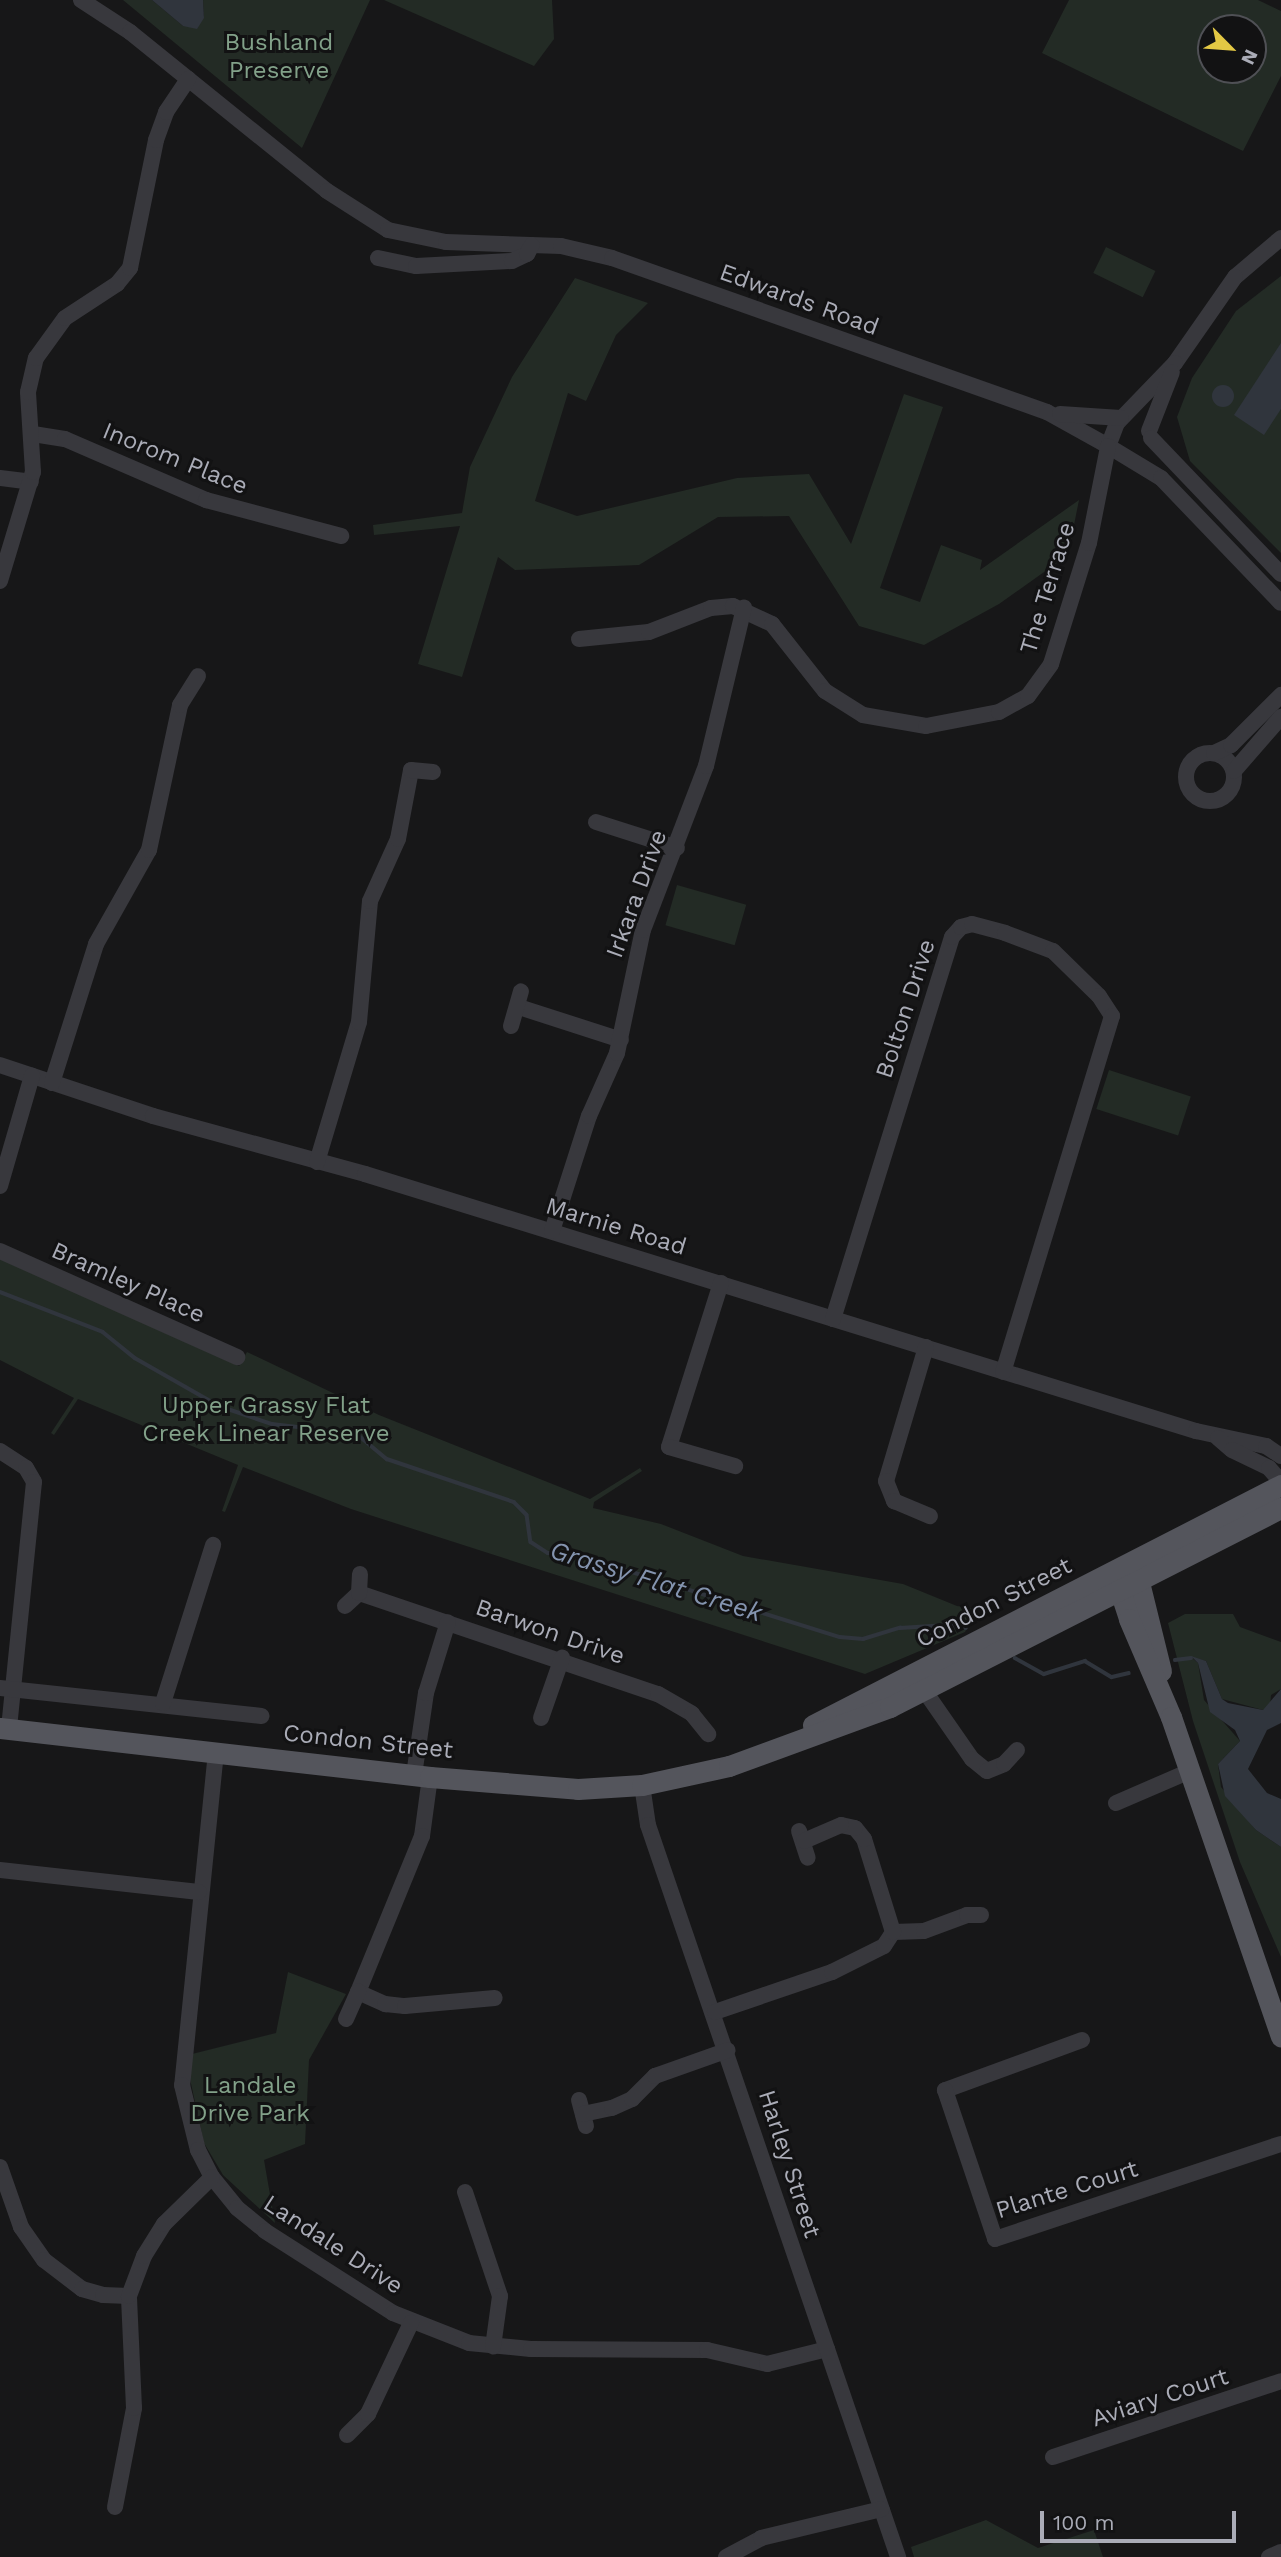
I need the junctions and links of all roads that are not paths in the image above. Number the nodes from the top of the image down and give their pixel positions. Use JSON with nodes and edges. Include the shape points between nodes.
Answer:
{"nodes":[{"id":1,"x":81,"y":0,"type":"edge"},
{"id":2,"x":188,"y":79,"type":"junction"},
{"id":3,"x":1281,"y":238,"type":"edge"},
{"id":4,"x":532,"y":245,"type":"junction"},
{"id":5,"x":1281,"y":252,"type":"edge"},
{"id":6,"x":378,"y":258,"type":"dead end"},
{"id":7,"x":1226,"y":292,"type":"junction"},
{"id":8,"x":1175,"y":363,"type":"junction"},
{"id":9,"x":1047,"y":412,"type":"junction"},
{"id":10,"x":1123,"y":418,"type":"junction"},
{"id":11,"x":33,"y":434,"type":"junction"},
{"id":12,"x":1150,"y":434,"type":"junction"},
{"id":13,"x":1108,"y":447,"type":"junction"},
{"id":14,"x":1127,"y":460,"type":"junction"},
{"id":15,"x":0,"y":478,"type":"edge"},
{"id":16,"x":31,"y":482,"type":"junction"},
{"id":17,"x":1101,"y":486,"type":"junction"},
{"id":18,"x":341,"y":536,"type":"dead end"},
{"id":19,"x":1281,"y":575,"type":"edge"},
{"id":20,"x":0,"y":581,"type":"edge"},
{"id":21,"x":1281,"y":603,"type":"edge"},
{"id":22,"x":744,"y":608,"type":"junction"},
{"id":23,"x":579,"y":639,"type":"dead end"},
{"id":24,"x":198,"y":676,"type":"dead end"},
{"id":25,"x":1281,"y":695,"type":"edge"},
{"id":26,"x":1281,"y":717,"type":"edge"},
{"id":27,"x":1214,"y":753,"type":"junction"},
{"id":28,"x":433,"y":772,"type":"dead end"},
{"id":29,"x":1234,"y":772,"type":"junction"},
{"id":30,"x":596,"y":821,"type":"dead end"},
{"id":31,"x":677,"y":848,"type":"junction"},
{"id":32,"x":511,"y":1026,"type":"dead end"},
{"id":33,"x":621,"y":1040,"type":"junction"},
{"id":34,"x":0,"y":1065,"type":"edge"},
{"id":35,"x":32,"y":1076,"type":"junction"},
{"id":36,"x":52,"y":1083,"type":"junction"},
{"id":37,"x":317,"y":1162,"type":"junction"},
{"id":38,"x":0,"y":1186,"type":"edge"},
{"id":39,"x":552,"y":1231,"type":"junction"},
{"id":40,"x":0,"y":1251,"type":"edge"},
{"id":41,"x":721,"y":1283,"type":"junction"},
{"id":42,"x":834,"y":1319,"type":"junction"},
{"id":43,"x":926,"y":1348,"type":"junction"},
{"id":44,"x":237,"y":1357,"type":"dead end"},
{"id":45,"x":1003,"y":1372,"type":"junction"},
{"id":46,"x":1218,"y":1438,"type":"junction"},
{"id":47,"x":0,"y":1451,"type":"edge"},
{"id":48,"x":1281,"y":1456,"type":"edge"},
{"id":49,"x":735,"y":1466,"type":"dead end"},
{"id":50,"x":1281,"y":1483,"type":"edge"},
{"id":51,"x":1281,"y":1508,"type":"edge"},
{"id":52,"x":930,"y":1516,"type":"dead end"},
{"id":53,"x":213,"y":1545,"type":"dead end"},
{"id":54,"x":360,"y":1574,"type":"dead end"},
{"id":55,"x":1131,"y":1578,"type":"junction"},
{"id":56,"x":359,"y":1593,"type":"junction"},
{"id":57,"x":345,"y":1606,"type":"dead end"},
{"id":58,"x":449,"y":1622,"type":"junction"},
{"id":59,"x":562,"y":1658,"type":"junction"},
{"id":60,"x":6,"y":1689,"type":"edge"},
{"id":61,"x":924,"y":1690,"type":"junction"},
{"id":62,"x":163,"y":1703,"type":"junction"},
{"id":63,"x":262,"y":1716,"type":"dead end"},
{"id":64,"x":541,"y":1719,"type":"dead end"},
{"id":65,"x":4,"y":1729,"type":"edge"},
{"id":66,"x":708,"y":1734,"type":"dead end"},
{"id":67,"x":1017,"y":1750,"type":"dead end"},
{"id":68,"x":216,"y":1752,"type":"junction"},
{"id":69,"x":729,"y":1766,"type":"junction"},
{"id":70,"x":1190,"y":1771,"type":"junction"},
{"id":71,"x":422,"y":1776,"type":"junction"},
{"id":72,"x":642,"y":1785,"type":"junction"},
{"id":73,"x":1116,"y":1803,"type":"dead end"},
{"id":74,"x":808,"y":1858,"type":"dead end"},
{"id":75,"x":0,"y":1870,"type":"edge"},
{"id":76,"x":200,"y":1892,"type":"junction"},
{"id":77,"x":981,"y":1915,"type":"dead end"},
{"id":78,"x":893,"y":1932,"type":"junction"},
{"id":79,"x":358,"y":1992,"type":"junction"},
{"id":80,"x":499,"y":1997,"type":"dead end"},
{"id":81,"x":715,"y":2012,"type":"junction"},
{"id":82,"x":346,"y":2019,"type":"dead end"},
{"id":83,"x":1281,"y":2037,"type":"edge"},
{"id":84,"x":1082,"y":2040,"type":"dead end"},
{"id":85,"x":728,"y":2050,"type":"junction"},
{"id":86,"x":582,"y":2113,"type":"dead end"},
{"id":87,"x":1281,"y":2144,"type":"edge"},
{"id":88,"x":0,"y":2166,"type":"edge"},
{"id":89,"x":212,"y":2177,"type":"junction"},
{"id":90,"x":465,"y":2192,"type":"dead end"},
{"id":91,"x":130,"y":2296,"type":"junction"},
{"id":92,"x":411,"y":2323,"type":"junction"},
{"id":93,"x":493,"y":2347,"type":"junction"},
{"id":94,"x":827,"y":2349,"type":"junction"},
{"id":95,"x":1281,"y":2381,"type":"edge"},
{"id":96,"x":346,"y":2435,"type":"dead end"},
{"id":97,"x":1053,"y":2457,"type":"dead end"},
{"id":98,"x":115,"y":2507,"type":"dead end"},
{"id":99,"x":882,"y":2509,"type":"junction"},
{"id":100,"x":1281,"y":2552,"type":"edge"},
{"id":101,"x":726,"y":2557,"type":"edge"},
{"id":102,"x":898,"y":2557,"type":"edge"},
{"id":103,"x":1269,"y":2557,"type":"edge"}],
"edges":[{"from":1,"to":2,"type":"street","name":"Edwards Road"},
{"from":2,"to":4,"type":"street","name":"Edwards Road","via":[[327,191],[388,230],[446,242]]},
{"from":2,"to":11,"type":"street","via":[[166,112],[156,140],[130,268],[117,284],[65,318],[36,358],[28,392]]},
{"from":3,"to":7,"type":"street","via":[[1235,277]]},
{"from":4,"to":6,"type":"street","via":[[527,254],[512,261],[416,266]]},
{"from":4,"to":9,"type":"street","name":"Edwards Road","via":[[575,248],[634,265]]},
{"from":5,"to":7,"type":"street"},
{"from":7,"to":8,"type":"street"},
{"from":8,"to":10,"type":"street","name":"The Terrace"},
{"from":8,"to":12,"type":"street"},
{"from":9,"to":10,"type":"street","name":"Edwards Road"},
{"from":9,"to":13,"type":"street","name":"Edwards Road"},
{"from":10,"to":12,"type":"street"},
{"from":10,"to":13,"type":"street","name":"The Terrace"},
{"from":11,"to":16,"type":"street"},
{"from":11,"to":18,"type":"street","name":"Inorom Place","via":[[65,439],[206,500]]},
{"from":12,"to":14,"type":"street","name":"The Terrace","via":[[1142,452]]},
{"from":12,"to":19,"type":"street"},
{"from":13,"to":14,"type":"street","name":"Edwards Road"},
{"from":13,"to":17,"type":"street","name":"The Terrace"},
{"from":14,"to":17,"type":"street","name":"The Terrace"},
{"from":14,"to":21,"type":"street","via":[[1161,478]]},
{"from":15,"to":16,"type":"street"},
{"from":16,"to":20,"type":"street"},
{"from":17,"to":22,"type":"street","name":"The Terrace","via":[[1086,554],[1045,676],[1018,703],[990,715],[926,726],[863,715],[825,691],[772,624]]},
{"from":22,"to":23,"type":"street","via":[[718,606],[649,632]]},
{"from":22,"to":31,"type":"street","name":"Irkara Drive","via":[[706,766]]},
{"from":24,"to":36,"type":"street","via":[[180,705],[149,850],[96,944]]},
{"from":25,"to":27,"type":"street","via":[[1231,745]]},
{"from":26,"to":29,"type":"street"},
{"from":27,"to":29,"type":"street","via":[[1224,757]]},
{"from":27,"to":29,"type":"street","via":[[1197,757],[1188,768],[1186,782],[1192,794],[1204,801],[1219,801],[1230,792]]},
{"from":28,"to":37,"type":"street","via":[[411,770],[398,839],[370,901],[359,1022]]},
{"from":30,"to":31,"type":"street"},
{"from":31,"to":33,"type":"street","name":"Irkara Drive","via":[[638,947]]},
{"from":32,"to":33,"type":"street","via":[[520,999]]},
{"from":33,"to":39,"type":"street","name":"Irkara Drive","via":[[589,1116]]},
{"from":34,"to":35,"type":"street","name":"Marnie Road"},
{"from":35,"to":36,"type":"street","name":"Marnie Road"},
{"from":35,"to":38,"type":"street"},
{"from":36,"to":37,"type":"street","name":"Marnie Road"},
{"from":37,"to":39,"type":"street","name":"Marnie Road"},
{"from":39,"to":41,"type":"street","name":"Marnie Road"},
{"from":40,"to":44,"type":"street","name":"Bramley Place"},
{"from":41,"to":42,"type":"street","name":"Marnie Road"},
{"from":41,"to":49,"type":"street","via":[[668,1447]]},
{"from":42,"to":43,"type":"street","name":"Marnie Road"},
{"from":42,"to":45,"type":"street","name":"Bolton Drive","via":[[952,937],[972,924],[1005,933],[1053,951],[1099,996],[1112,1016]]},
{"from":43,"to":45,"type":"street","name":"Marnie Road"},
{"from":43,"to":52,"type":"street","via":[[887,1489],[901,1506]]},
{"from":45,"to":46,"type":"street","name":"Marnie Road"},
{"from":46,"to":48,"type":"street","name":"Marnie Road","via":[[1266,1446]]},
{"from":46,"to":50,"type":"street","name":"Marnie Road","via":[[1269,1468]]},
{"from":47,"to":60,"type":"street","via":[[35,1471]]},
{"from":50,"to":55,"type":"main road","name":"Condon Street"},
{"from":51,"to":55,"type":"main road","name":"Condon Street"},
{"from":53,"to":62,"type":"street"},
{"from":54,"to":56,"type":"street"},
{"from":55,"to":61,"type":"main road","name":"Condon Street"},
{"from":55,"to":69,"type":"main road","name":"Condon Street"},
{"from":55,"to":70,"type":"main road"},
{"from":56,"to":57,"type":"street"},
{"from":56,"to":58,"type":"street","name":"Barwon Drive"},
{"from":58,"to":59,"type":"street","name":"Barwon Drive"},
{"from":58,"to":71,"type":"street","name":"Barwon Drive","via":[[426,1693]]},
{"from":59,"to":64,"type":"street"},
{"from":59,"to":66,"type":"street","name":"Barwon Drive","via":[[635,1693],[676,1703]]},
{"from":60,"to":62,"type":"street","name":"Condon Street"},
{"from":60,"to":65,"type":"street"},
{"from":61,"to":67,"type":"street","via":[[972,1759],[987,1771],[1004,1764]]},
{"from":61,"to":69,"type":"main road","name":"Condon Street","via":[[818,1737]]},
{"from":62,"to":63,"type":"street","name":"Condon Street"},
{"from":65,"to":68,"type":"main road","name":"Condon Street"},
{"from":68,"to":71,"type":"main road","name":"Condon Street"},
{"from":68,"to":76,"type":"street","name":"Landale Drive"},
{"from":69,"to":72,"type":"main road","name":"Condon Street"},
{"from":70,"to":73,"type":"street"},
{"from":70,"to":83,"type":"main road"},
{"from":71,"to":72,"type":"main road","name":"Condon Street","via":[[578,1789]]},
{"from":71,"to":79,"type":"street","name":"Barwon Drive","via":[[422,1836]]},
{"from":72,"to":81,"type":"street","name":"Harley Street","via":[[648,1825]]},
{"from":74,"to":78,"type":"street","via":[[801,1836],[841,1825],[855,1828],[864,1839]]},
{"from":75,"to":76,"type":"street"},
{"from":76,"to":89,"type":"street","name":"Landale Drive","via":[[182,2085],[190,2125]]},
{"from":77,"to":78,"type":"street","via":[[967,1914],[924,1931]]},
{"from":78,"to":81,"type":"street","via":[[884,1946],[832,1972]]},
{"from":79,"to":80,"type":"street","via":[[385,2004],[405,2006]]},
{"from":79,"to":82,"type":"street","name":"Barwon Drive"},
{"from":81,"to":85,"type":"street","name":"Harley Street"},
{"from":84,"to":87,"type":"street","name":"Plante Court","via":[[945,2090],[995,2239]]},
{"from":85,"to":86,"type":"street","via":[[655,2076],[632,2099],[612,2108]]},
{"from":85,"to":94,"type":"street","name":"Harley Street"},
{"from":88,"to":91,"type":"street","via":[[22,2227],[44,2260],[82,2289]]},
{"from":89,"to":91,"type":"street","via":[[163,2224],[144,2256]]},
{"from":89,"to":92,"type":"street","name":"Landale Drive","via":[[237,2208],[265,2231]]},
{"from":90,"to":93,"type":"street","via":[[500,2296]]},
{"from":91,"to":98,"type":"street","via":[[134,2408]]},
{"from":92,"to":93,"type":"street","name":"Landale Drive"},
{"from":92,"to":96,"type":"street","via":[[368,2414]]},
{"from":93,"to":94,"type":"street","name":"Landale Drive","via":[[707,2350],[767,2364]]},
{"from":94,"to":99,"type":"street","name":"Harley Street"},
{"from":95,"to":97,"type":"street","name":"Aviary Court"},
{"from":99,"to":101,"type":"street","via":[[761,2538]]},
{"from":99,"to":102,"type":"street","name":"Harley Street"},
{"from":100,"to":103,"type":"street"}]}
